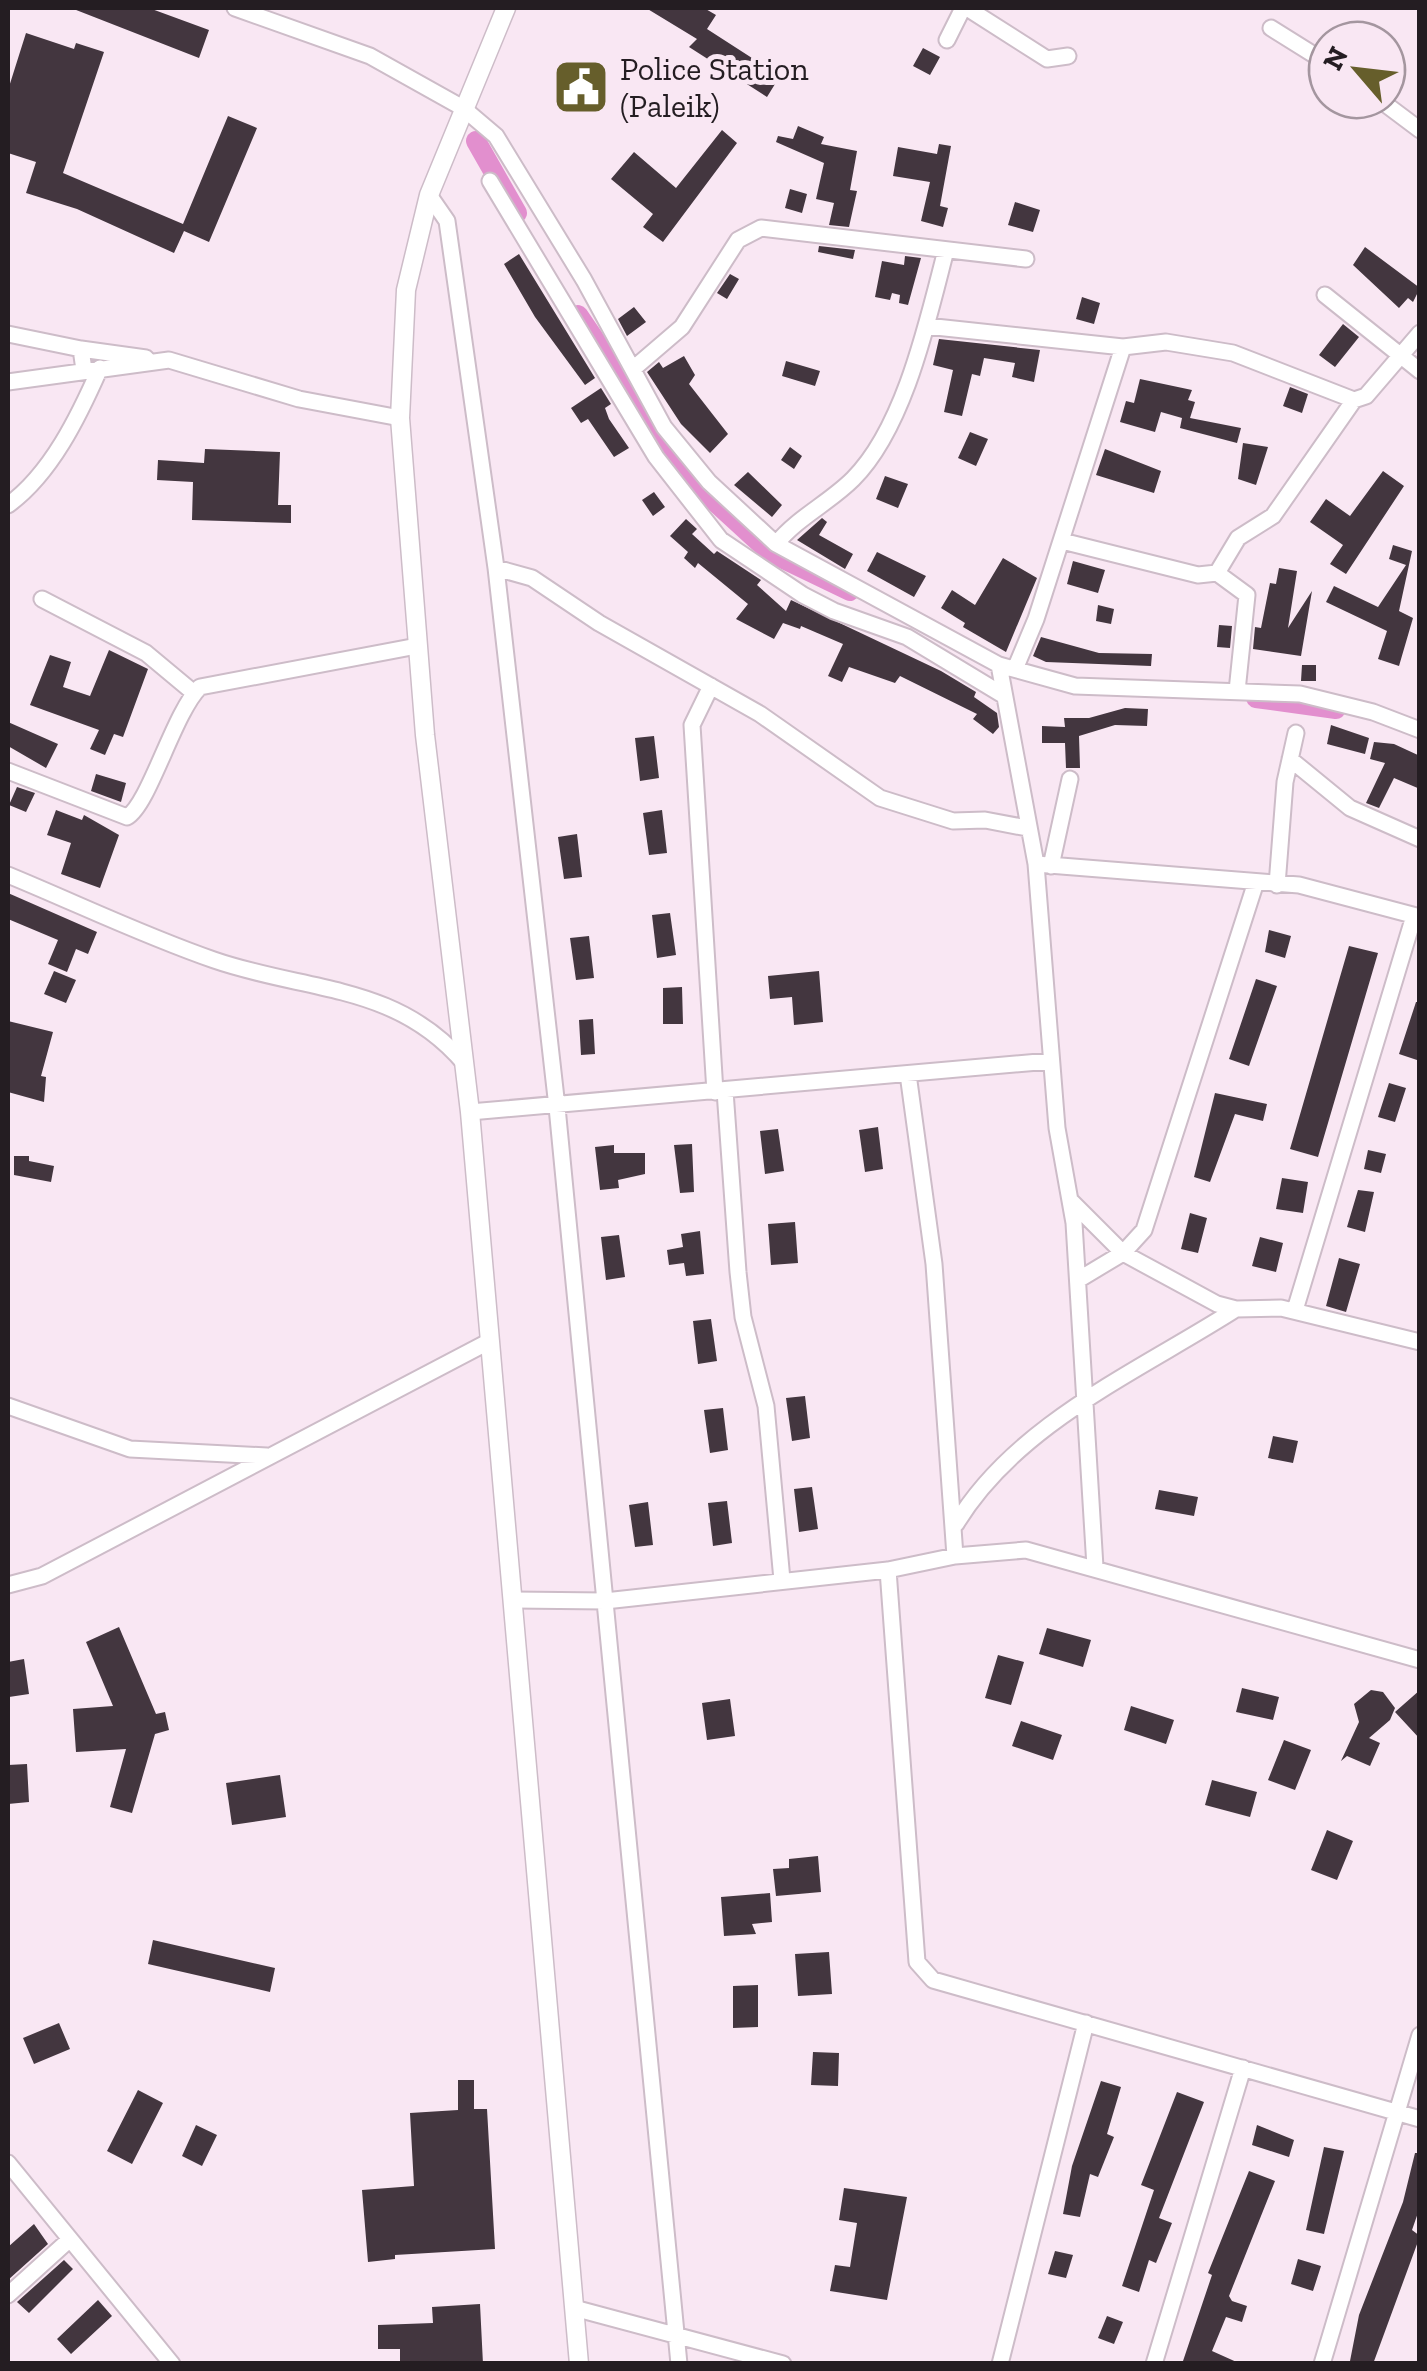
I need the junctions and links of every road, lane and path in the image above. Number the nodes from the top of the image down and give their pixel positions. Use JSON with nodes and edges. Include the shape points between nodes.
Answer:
{"nodes":[{"id":1,"x":235,"y":8,"type":"edge"},
{"id":2,"x":506,"y":8,"type":"edge"},
{"id":3,"x":965,"y":8,"type":"edge"},
{"id":4,"x":1272,"y":28,"type":"dead end"},
{"id":5,"x":947,"y":40,"type":"dead end"},
{"id":6,"x":1307,"y":50,"type":"edge"},
{"id":7,"x":1068,"y":56,"type":"dead end"},
{"id":8,"x":463,"y":108,"type":"junction"},
{"id":9,"x":490,"y":182,"type":"dead end"},
{"id":10,"x":429,"y":194,"type":"junction"},
{"id":11,"x":946,"y":250,"type":"junction"},
{"id":12,"x":1026,"y":259,"type":"dead end"},
{"id":13,"x":1325,"y":294,"type":"dead end"},
{"id":14,"x":926,"y":326,"type":"junction"},
{"id":15,"x":1420,"y":333,"type":"edge"},
{"id":16,"x":8,"y":334,"type":"edge"},
{"id":17,"x":1123,"y":347,"type":"junction"},
{"id":18,"x":80,"y":349,"type":"junction"},
{"id":19,"x":1402,"y":354,"type":"junction"},
{"id":20,"x":150,"y":360,"type":"junction"},
{"id":21,"x":633,"y":369,"type":"junction"},
{"id":22,"x":92,"y":370,"type":"junction"},
{"id":23,"x":1420,"y":371,"type":"edge"},
{"id":24,"x":8,"y":382,"type":"edge"},
{"id":25,"x":1354,"y":400,"type":"junction"},
{"id":26,"x":400,"y":418,"type":"junction"},
{"id":27,"x":8,"y":505,"type":"edge"},
{"id":28,"x":1062,"y":540,"type":"junction"},
{"id":29,"x":776,"y":544,"type":"junction"},
{"id":30,"x":496,"y":568,"type":"junction"},
{"id":31,"x":1217,"y":572,"type":"junction"},
{"id":32,"x":816,"y":575,"type":"junction"},
{"id":33,"x":42,"y":599,"type":"dead end"},
{"id":34,"x":822,"y":605,"type":"junction"},
{"id":35,"x":417,"y":646,"type":"junction"},
{"id":36,"x":998,"y":665,"type":"junction"},
{"id":37,"x":1016,"y":669,"type":"junction"},
{"id":38,"x":711,"y":686,"type":"junction"},
{"id":39,"x":1238,"y":691,"type":"junction"},
{"id":40,"x":1003,"y":692,"type":"junction"},
{"id":41,"x":194,"y":693,"type":"junction"},
{"id":42,"x":1420,"y":730,"type":"edge"},
{"id":43,"x":1296,"y":734,"type":"dead end"},
{"id":44,"x":1290,"y":759,"type":"junction"},
{"id":45,"x":8,"y":771,"type":"edge"},
{"id":46,"x":1070,"y":779,"type":"dead end"},
{"id":47,"x":1027,"y":828,"type":"junction"},
{"id":48,"x":1420,"y":840,"type":"edge"},
{"id":49,"x":1044,"y":865,"type":"junction"},
{"id":50,"x":8,"y":875,"type":"edge"},
{"id":51,"x":1255,"y":885,"type":"junction"},
{"id":52,"x":1277,"y":885,"type":"junction"},
{"id":53,"x":1417,"y":916,"type":"edge"},
{"id":54,"x":1050,"y":1060,"type":"junction"},
{"id":55,"x":464,"y":1063,"type":"junction"},
{"id":56,"x":908,"y":1074,"type":"junction"},
{"id":57,"x":720,"y":1091,"type":"junction"},
{"id":58,"x":556,"y":1107,"type":"junction"},
{"id":59,"x":470,"y":1112,"type":"junction"},
{"id":60,"x":1072,"y":1202,"type":"junction"},
{"id":61,"x":1123,"y":1253,"type":"junction"},
{"id":62,"x":1078,"y":1280,"type":"junction"},
{"id":63,"x":1236,"y":1309,"type":"junction"},
{"id":64,"x":1295,"y":1310,"type":"junction"},
{"id":65,"x":490,"y":1340,"type":"junction"},
{"id":66,"x":1420,"y":1342,"type":"edge"},
{"id":67,"x":1087,"y":1400,"type":"junction"},
{"id":68,"x":8,"y":1406,"type":"edge"},
{"id":69,"x":270,"y":1456,"type":"junction"},
{"id":70,"x":956,"y":1524,"type":"junction"},
{"id":71,"x":955,"y":1556,"type":"junction"},
{"id":72,"x":1095,"y":1567,"type":"junction"},
{"id":73,"x":888,"y":1570,"type":"junction"},
{"id":74,"x":782,"y":1580,"type":"junction"},
{"id":75,"x":8,"y":1584,"type":"edge"},
{"id":76,"x":514,"y":1600,"type":"junction"},
{"id":77,"x":605,"y":1601,"type":"junction"},
{"id":78,"x":1420,"y":1660,"type":"edge"},
{"id":79,"x":1086,"y":2023,"type":"junction"},
{"id":80,"x":1420,"y":2035,"type":"edge"},
{"id":81,"x":1243,"y":2068,"type":"junction"},
{"id":82,"x":1397,"y":2112,"type":"junction"},
{"id":83,"x":1420,"y":2119,"type":"edge"},
{"id":84,"x":8,"y":2162,"type":"edge"},
{"id":85,"x":69,"y":2240,"type":"junction"},
{"id":86,"x":8,"y":2295,"type":"edge"},
{"id":87,"x":574,"y":2308,"type":"junction"},
{"id":88,"x":676,"y":2332,"type":"junction"},
{"id":89,"x":172,"y":2364,"type":"edge"},
{"id":90,"x":579,"y":2364,"type":"edge"},
{"id":91,"x":679,"y":2364,"type":"edge"},
{"id":92,"x":783,"y":2364,"type":"edge"},
{"id":93,"x":1000,"y":2364,"type":"edge"},
{"id":94,"x":1154,"y":2364,"type":"edge"},
{"id":95,"x":1322,"y":2364,"type":"edge"}],
"edges":[{"from":1,"to":8,"type":"street","via":[[370,56]]},
{"from":2,"to":8,"type":"street"},
{"from":3,"to":5,"type":"street"},
{"from":3,"to":7,"type":"street","via":[[1046,58]]},
{"from":4,"to":6,"type":"street"},
{"from":8,"to":10,"type":"street"},
{"from":8,"to":21,"type":"street","via":[[496,136]]},
{"from":9,"to":34,"type":"street","via":[[692,507],[721,540]]},
{"from":10,"to":26,"type":"street","via":[[406,290]]},
{"from":10,"to":30,"type":"street","via":[[448,222]]},
{"from":11,"to":12,"type":"street"},
{"from":11,"to":14,"type":"street"},
{"from":11,"to":21,"type":"street","via":[[816,232],[746,232],[682,326]]},
{"from":13,"to":19,"type":"street"},
{"from":14,"to":17,"type":"street"},
{"from":14,"to":29,"type":"street","via":[[894,412],[856,477]]},
{"from":15,"to":19,"type":"street"},
{"from":16,"to":18,"type":"street"},
{"from":17,"to":25,"type":"street","via":[[1166,342],[1246,356]]},
{"from":17,"to":28,"type":"street"},
{"from":18,"to":20,"type":"street"},
{"from":18,"to":22,"type":"street"},
{"from":19,"to":23,"type":"street"},
{"from":19,"to":25,"type":"street","via":[[1366,396]]},
{"from":20,"to":22,"type":"street"},
{"from":20,"to":26,"type":"street"},
{"from":21,"to":29,"type":"street","via":[[664,428],[709,482]]},
{"from":22,"to":24,"type":"street"},
{"from":22,"to":27,"type":"street","via":[[54,454]]},
{"from":25,"to":31,"type":"street","via":[[1273,516],[1238,538]]},
{"from":26,"to":35,"type":"street"},
{"from":28,"to":31,"type":"street","via":[[1198,575]]},
{"from":28,"to":37,"type":"street"},
{"from":29,"to":32,"type":"street"},
{"from":30,"to":38,"type":"street","via":[[532,578]]},
{"from":30,"to":58,"type":"street"},
{"from":31,"to":39,"type":"street","via":[[1247,595]]},
{"from":32,"to":34,"type":"street"},
{"from":32,"to":36,"type":"street"},
{"from":33,"to":41,"type":"street","via":[[146,653]]},
{"from":34,"to":40,"type":"street","via":[[906,637]]},
{"from":35,"to":41,"type":"street"},
{"from":35,"to":55,"type":"street"},
{"from":36,"to":37,"type":"street"},
{"from":36,"to":40,"type":"street"},
{"from":37,"to":39,"type":"street","via":[[1075,686]]},
{"from":38,"to":47,"type":"street","via":[[893,804],[952,821]]},
{"from":38,"to":57,"type":"street","via":[[692,724]]},
{"from":39,"to":42,"type":"street","via":[[1325,698]]},
{"from":40,"to":47,"type":"street"},
{"from":41,"to":45,"type":"street","via":[[126,817]]},
{"from":43,"to":44,"type":"street"},
{"from":44,"to":48,"type":"street","via":[[1350,808]]},
{"from":44,"to":52,"type":"street"},
{"from":46,"to":49,"type":"street"},
{"from":47,"to":49,"type":"street"},
{"from":49,"to":51,"type":"street"},
{"from":49,"to":54,"type":"street"},
{"from":50,"to":55,"type":"street","via":[[213,960],[397,1009],[440,1034]]},
{"from":51,"to":52,"type":"street"},
{"from":51,"to":61,"type":"street","via":[[1149,1218]]},
{"from":52,"to":53,"type":"street","via":[[1317,888]]},
{"from":53,"to":64,"type":"street"},
{"from":54,"to":56,"type":"street"},
{"from":54,"to":60,"type":"street"},
{"from":55,"to":59,"type":"street"},
{"from":56,"to":57,"type":"street"},
{"from":56,"to":70,"type":"street","via":[[934,1264]]},
{"from":57,"to":58,"type":"street"},
{"from":57,"to":74,"type":"street","via":[[740,1288],[766,1406]]},
{"from":58,"to":59,"type":"street"},
{"from":58,"to":77,"type":"street"},
{"from":59,"to":65,"type":"street"},
{"from":60,"to":61,"type":"street"},
{"from":60,"to":62,"type":"street"},
{"from":61,"to":62,"type":"street"},
{"from":61,"to":63,"type":"street","via":[[1191,1293]]},
{"from":62,"to":67,"type":"street"},
{"from":63,"to":64,"type":"street"},
{"from":63,"to":67,"type":"street"},
{"from":64,"to":66,"type":"street"},
{"from":65,"to":69,"type":"street"},
{"from":65,"to":76,"type":"street"},
{"from":67,"to":70,"type":"street","via":[[1002,1462]]},
{"from":67,"to":72,"type":"street"},
{"from":68,"to":69,"type":"street","via":[[130,1449]]},
{"from":69,"to":75,"type":"street","via":[[42,1576]]},
{"from":70,"to":71,"type":"street"},
{"from":71,"to":72,"type":"street","via":[[1026,1550]]},
{"from":71,"to":73,"type":"street"},
{"from":72,"to":78,"type":"street"},
{"from":73,"to":74,"type":"street"},
{"from":73,"to":79,"type":"street","via":[[917,1962],[933,1980]]},
{"from":74,"to":77,"type":"street"},
{"from":76,"to":77,"type":"street"},
{"from":76,"to":87,"type":"street"},
{"from":77,"to":88,"type":"street"},
{"from":79,"to":81,"type":"street"},
{"from":79,"to":93,"type":"street"},
{"from":80,"to":82,"type":"street"},
{"from":81,"to":82,"type":"street"},
{"from":81,"to":94,"type":"street"},
{"from":82,"to":83,"type":"street"},
{"from":82,"to":95,"type":"street"},
{"from":84,"to":85,"type":"street"},
{"from":85,"to":86,"type":"street"},
{"from":85,"to":89,"type":"street"},
{"from":87,"to":88,"type":"street"},
{"from":87,"to":90,"type":"street"},
{"from":88,"to":91,"type":"street"},
{"from":88,"to":92,"type":"street"}]}
